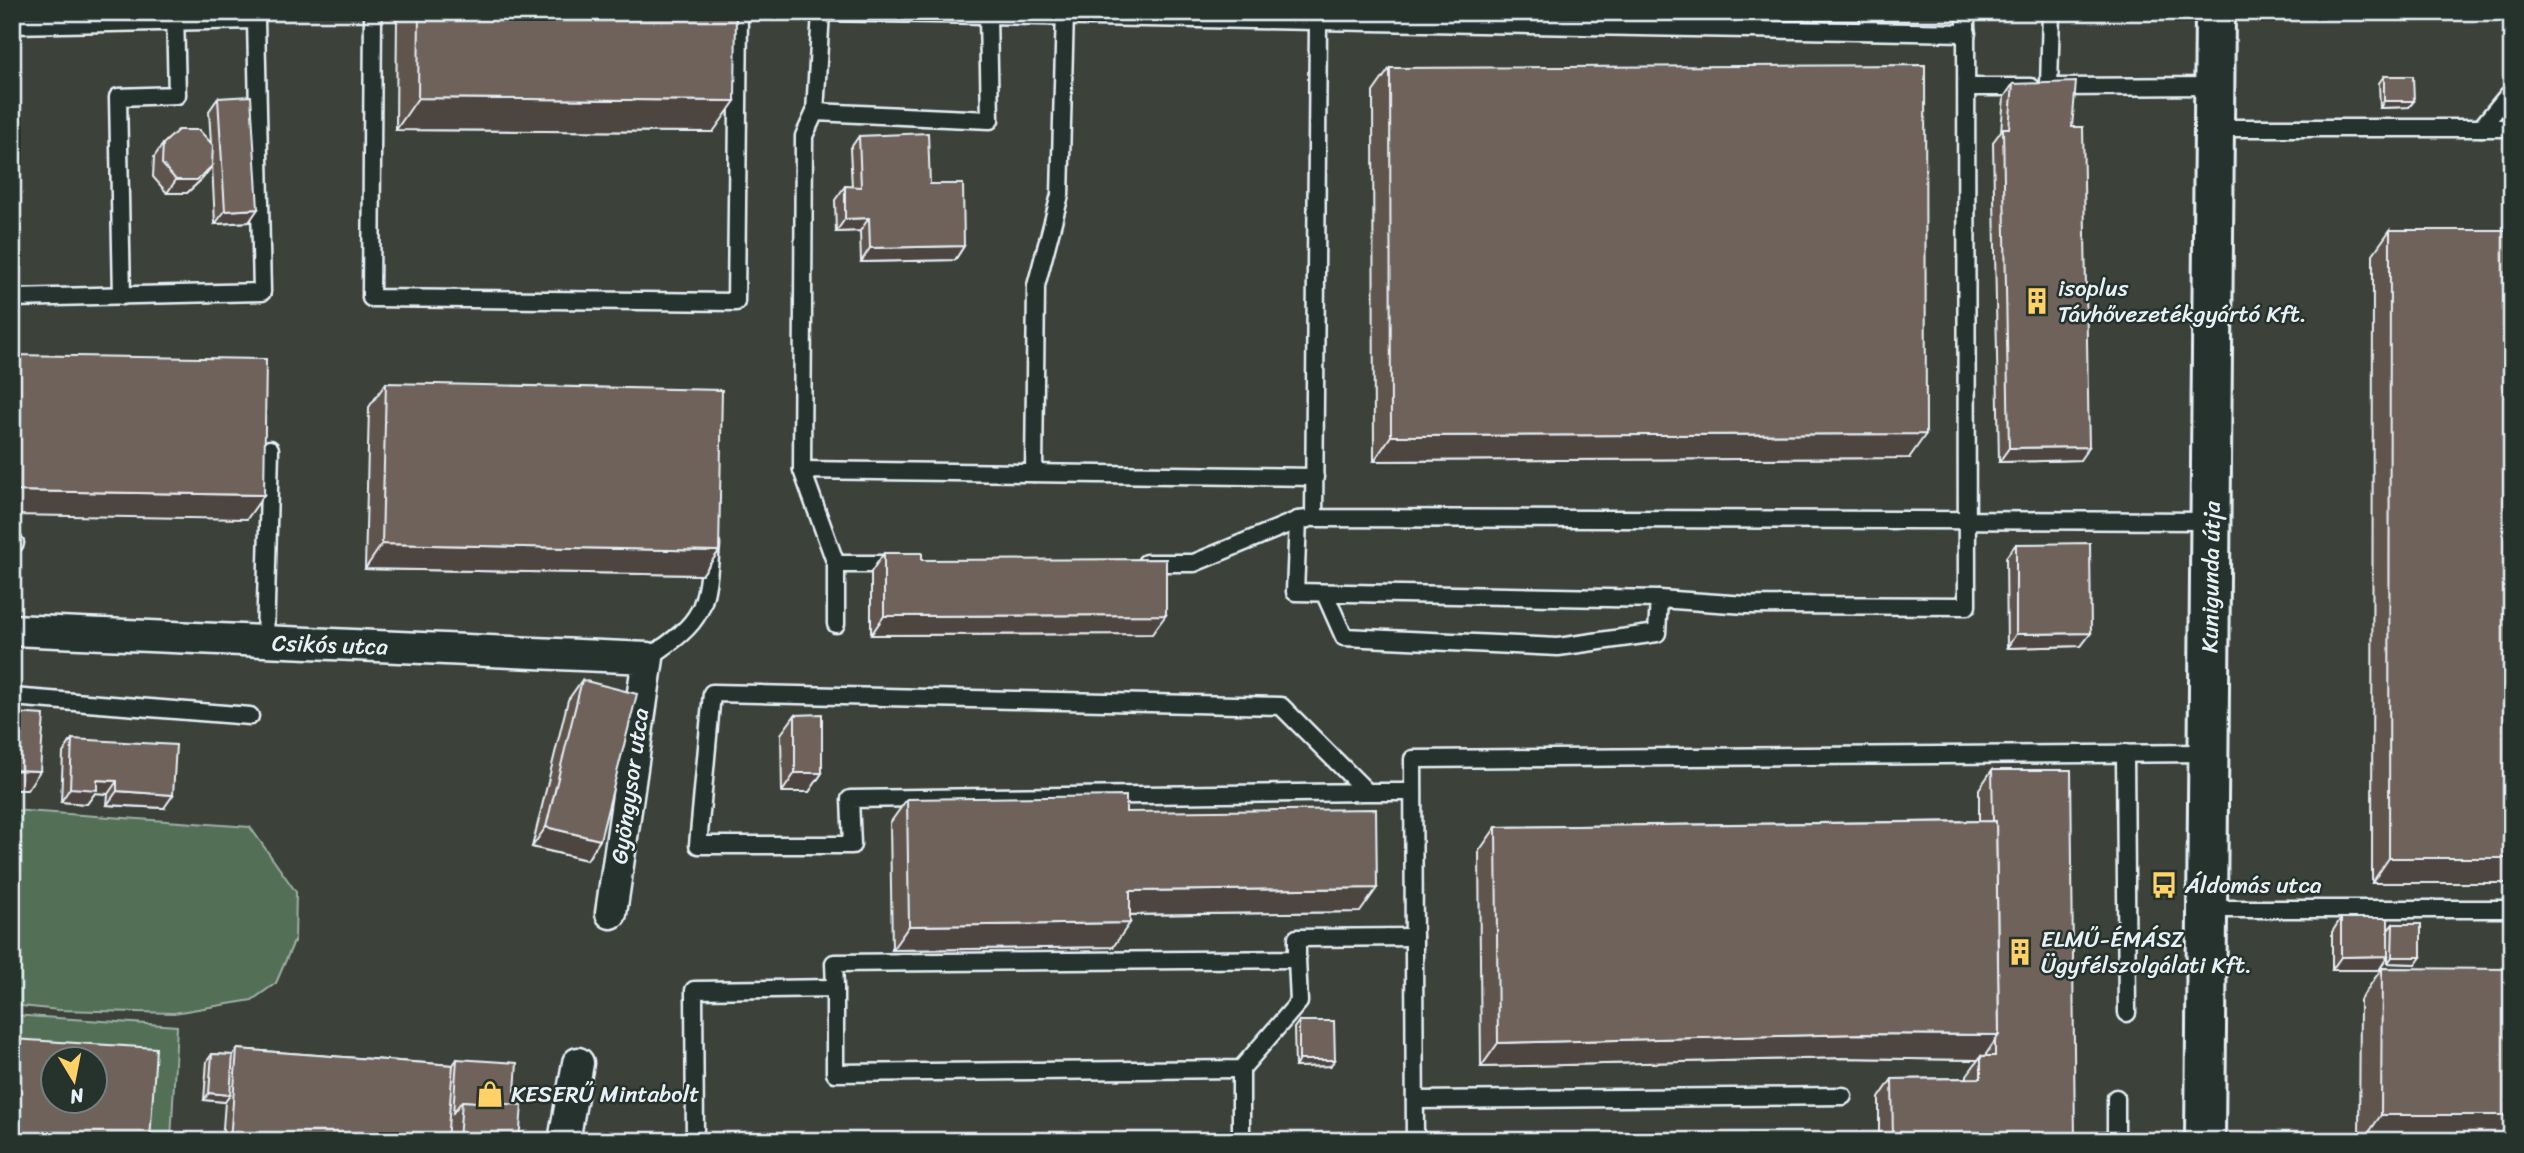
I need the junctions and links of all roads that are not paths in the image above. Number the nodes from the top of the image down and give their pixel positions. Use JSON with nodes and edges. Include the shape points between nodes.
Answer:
{"nodes":[{"id":1,"x":373,"y":12,"type":"edge"},
{"id":2,"x":739,"y":12,"type":"edge"},
{"id":3,"x":821,"y":12,"type":"edge"},
{"id":4,"x":1804,"y":12,"type":"edge"},
{"id":5,"x":1869,"y":12,"type":"edge"},
{"id":6,"x":1966,"y":12,"type":"edge"},
{"id":7,"x":2051,"y":12,"type":"edge"},
{"id":8,"x":2215,"y":12,"type":"edge"},
{"id":9,"x":1065,"y":14,"type":"edge"},
{"id":10,"x":988,"y":15,"type":"junction"},
{"id":11,"x":255,"y":16,"type":"edge"},
{"id":12,"x":175,"y":17,"type":"edge"},
{"id":13,"x":1527,"y":19,"type":"edge"},
{"id":14,"x":1642,"y":20,"type":"edge"},
{"id":15,"x":1719,"y":20,"type":"edge"},
{"id":16,"x":1318,"y":23,"type":"junction"},
{"id":17,"x":12,"y":25,"type":"edge"},
{"id":18,"x":1804,"y":30,"type":"junction"},
{"id":19,"x":1869,"y":31,"type":"junction"},
{"id":20,"x":1966,"y":33,"type":"junction"},
{"id":21,"x":2215,"y":86,"type":"junction"},
{"id":22,"x":1967,"y":87,"type":"junction"},
{"id":23,"x":2049,"y":87,"type":"junction"},
{"id":24,"x":2508,"y":94,"type":"dead end"},
{"id":25,"x":815,"y":112,"type":"junction"},
{"id":26,"x":2214,"y":128,"type":"junction"},
{"id":27,"x":2481,"y":128,"type":"junction"},
{"id":28,"x":2512,"y":128,"type":"edge"},
{"id":29,"x":122,"y":296,"type":"junction"},
{"id":30,"x":12,"y":298,"type":"edge"},
{"id":31,"x":270,"y":449,"type":"dead end"},
{"id":32,"x":802,"y":470,"type":"junction"},
{"id":33,"x":1034,"y":473,"type":"junction"},
{"id":34,"x":1315,"y":477,"type":"junction"},
{"id":35,"x":1306,"y":519,"type":"junction"},
{"id":36,"x":1967,"y":519,"type":"junction"},
{"id":37,"x":713,"y":521,"type":"edge"},
{"id":38,"x":2212,"y":521,"type":"junction"},
{"id":39,"x":1125,"y":563,"type":"edge"},
{"id":40,"x":836,"y":564,"type":"junction"},
{"id":41,"x":918,"y":564,"type":"edge"},
{"id":42,"x":1325,"y":594,"type":"junction"},
{"id":43,"x":1659,"y":599,"type":"junction"},
{"id":44,"x":836,"y":624,"type":"dead end"},
{"id":45,"x":12,"y":630,"type":"edge"},
{"id":46,"x":265,"y":642,"type":"junction"},
{"id":47,"x":649,"y":658,"type":"junction"},
{"id":48,"x":12,"y":697,"type":"edge"},
{"id":49,"x":250,"y":716,"type":"dead end"},
{"id":50,"x":2124,"y":753,"type":"junction"},
{"id":51,"x":2209,"y":753,"type":"junction"},
{"id":52,"x":1367,"y":792,"type":"junction"},
{"id":53,"x":1412,"y":792,"type":"junction"},
{"id":54,"x":2207,"y":909,"type":"junction"},
{"id":55,"x":2512,"y":909,"type":"edge"},
{"id":56,"x":611,"y":913,"type":"dead end"},
{"id":57,"x":1414,"y":937,"type":"junction"},
{"id":58,"x":1297,"y":959,"type":"junction"},
{"id":59,"x":835,"y":988,"type":"junction"},
{"id":60,"x":2127,"y":1013,"type":"dead end"},
{"id":61,"x":578,"y":1063,"type":"dead end"},
{"id":62,"x":1241,"y":1069,"type":"junction"},
{"id":63,"x":1843,"y":1096,"type":"dead end"},
{"id":64,"x":2116,"y":1098,"type":"dead end"},
{"id":65,"x":1415,"y":1100,"type":"junction"},
{"id":66,"x":564,"y":1141,"type":"edge"},
{"id":67,"x":695,"y":1141,"type":"edge"},
{"id":68,"x":1241,"y":1141,"type":"edge"},
{"id":69,"x":1415,"y":1141,"type":"edge"},
{"id":70,"x":2116,"y":1141,"type":"edge"},
{"id":71,"x":2206,"y":1141,"type":"edge"}],
"edges":[{"from":1,"to":2,"type":"lane","via":[[371,298],[736,302]]},
{"from":3,"to":10,"type":"lane"},
{"from":3,"to":25,"type":"lane"},
{"from":4,"to":18,"type":"lane"},
{"from":5,"to":19,"type":"lane"},
{"from":6,"to":20,"type":"lane"},
{"from":7,"to":23,"type":"lane"},
{"from":8,"to":21,"type":"street","name":"Kunigunda útja"},
{"from":9,"to":10,"type":"lane"},
{"from":9,"to":16,"type":"lane"},
{"from":9,"to":33,"type":"lane","via":[[1060,195],[1036,286]]},
{"from":10,"to":25,"type":"lane","via":[[990,120]]},
{"from":11,"to":12,"type":"lane"},
{"from":11,"to":29,"type":"lane","via":[[262,292]]},
{"from":12,"to":17,"type":"lane"},
{"from":12,"to":29,"type":"lane","via":[[177,95],[118,97]]},
{"from":13,"to":14,"type":"lane"},
{"from":13,"to":16,"type":"lane"},
{"from":14,"to":15,"type":"lane"},
{"from":15,"to":18,"type":"lane"},
{"from":16,"to":34,"type":"lane"},
{"from":18,"to":19,"type":"lane"},
{"from":19,"to":20,"type":"lane"},
{"from":20,"to":22,"type":"lane"},
{"from":21,"to":23,"type":"lane"},
{"from":21,"to":26,"type":"street","name":"Kunigunda útja"},
{"from":22,"to":23,"type":"lane"},
{"from":22,"to":36,"type":"lane"},
{"from":24,"to":27,"type":"lane"},
{"from":25,"to":32,"type":"lane","via":[[804,136]]},
{"from":26,"to":27,"type":"lane"},
{"from":26,"to":38,"type":"street","name":"Kunigunda útja"},
{"from":27,"to":28,"type":"lane"},
{"from":29,"to":30,"type":"lane"},
{"from":31,"to":46,"type":"lane"},
{"from":32,"to":33,"type":"lane"},
{"from":32,"to":40,"type":"lane"},
{"from":33,"to":34,"type":"lane"},
{"from":34,"to":35,"type":"lane"},
{"from":35,"to":36,"type":"lane"},
{"from":35,"to":39,"type":"lane","via":[[1194,563]]},
{"from":35,"to":42,"type":"lane","via":[[1295,592]]},
{"from":36,"to":38,"type":"lane"},
{"from":36,"to":43,"type":"lane","via":[[1967,606],[1746,605]]},
{"from":37,"to":47,"type":"lane","via":[[708,588],[699,615]]},
{"from":38,"to":51,"type":"street","name":"Kunigunda útja"},
{"from":40,"to":41,"type":"lane"},
{"from":40,"to":44,"type":"lane"},
{"from":42,"to":43,"type":"lane"},
{"from":42,"to":43,"type":"lane","via":[[1344,637],[1558,647],[1657,633]]},
{"from":45,"to":46,"type":"street","name":"Csikós utca"},
{"from":46,"to":47,"type":"street","name":"Csikós utca"},
{"from":47,"to":56,"type":"street","name":"Gyöngysor utca"},
{"from":48,"to":49,"type":"lane"},
{"from":50,"to":51,"type":"lane"},
{"from":50,"to":53,"type":"lane","via":[[1413,759]]},
{"from":50,"to":60,"type":"lane"},
{"from":51,"to":54,"type":"street","name":"Kunigunda útja"},
{"from":52,"to":52,"type":"lane","via":[[850,799],[852,845],[698,845],[712,694],[1281,706]]},
{"from":52,"to":53,"type":"lane"},
{"from":53,"to":57,"type":"lane"},
{"from":54,"to":55,"type":"lane"},
{"from":54,"to":71,"type":"street","name":"Kunigunda útja"},
{"from":57,"to":58,"type":"lane","via":[[1297,938]]},
{"from":57,"to":65,"type":"lane"},
{"from":58,"to":59,"type":"lane","via":[[834,963]]},
{"from":58,"to":62,"type":"lane","via":[[1299,1002]]},
{"from":59,"to":62,"type":"lane","via":[[835,1073]]},
{"from":59,"to":67,"type":"lane","via":[[694,990]]},
{"from":61,"to":66,"type":"street"},
{"from":62,"to":68,"type":"lane"},
{"from":63,"to":65,"type":"lane"},
{"from":64,"to":70,"type":"lane"},
{"from":65,"to":69,"type":"lane"}]}
